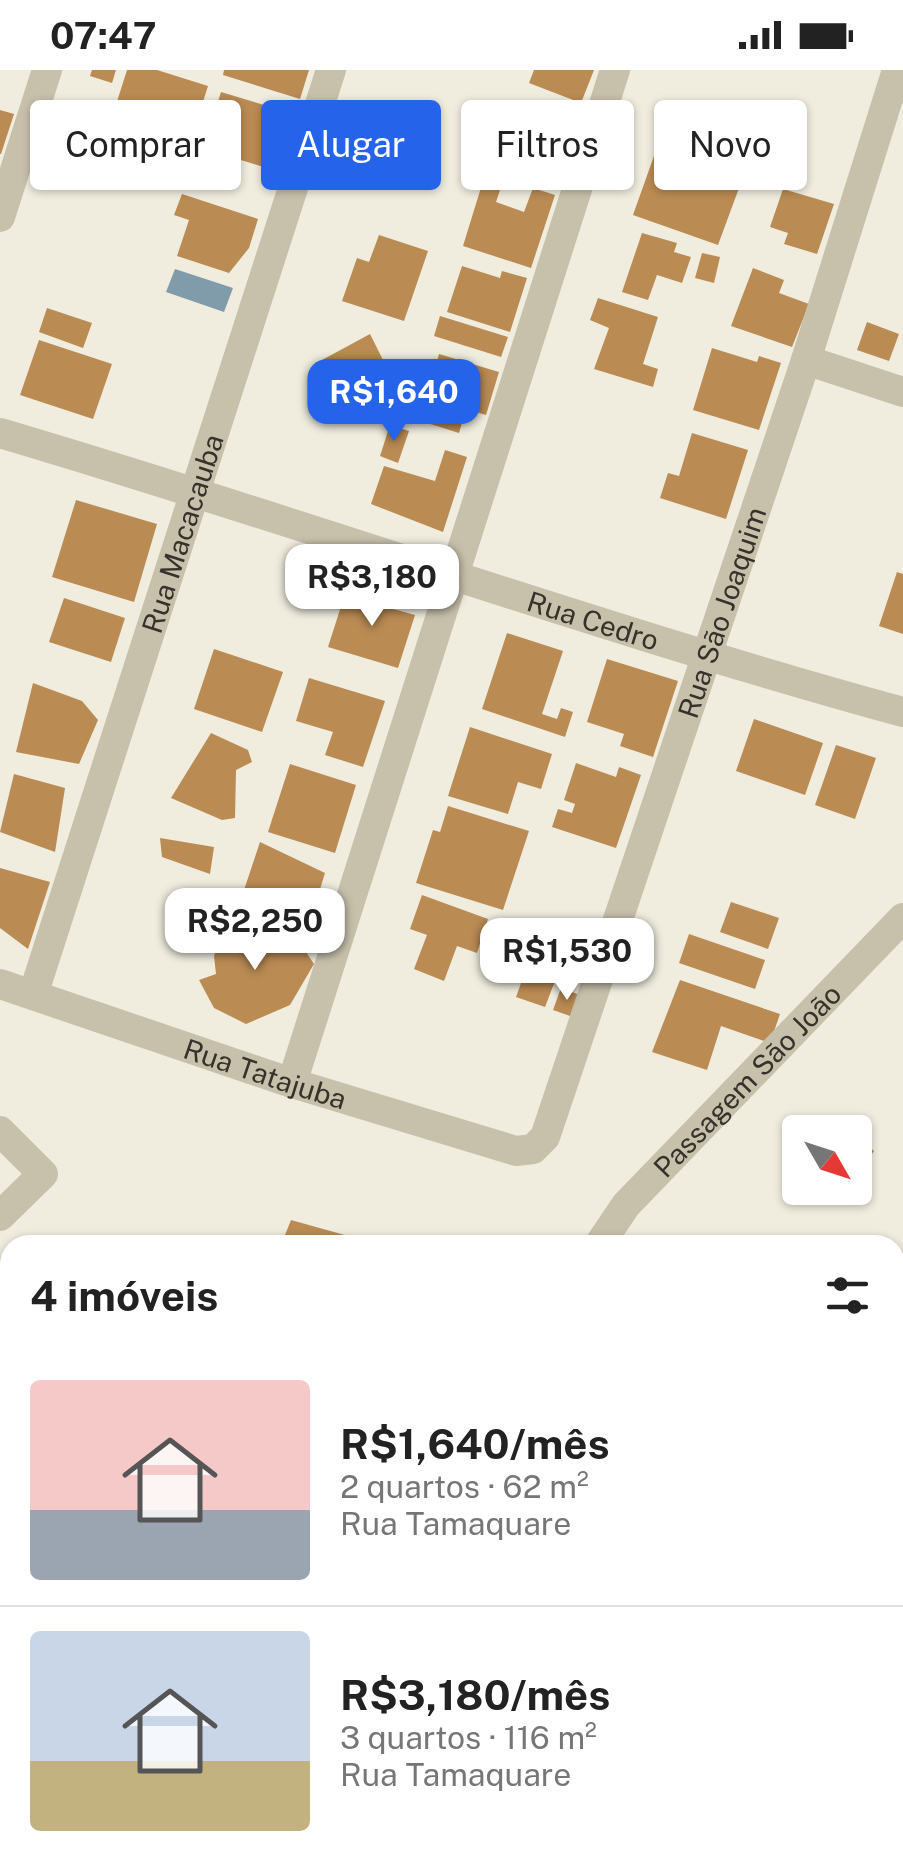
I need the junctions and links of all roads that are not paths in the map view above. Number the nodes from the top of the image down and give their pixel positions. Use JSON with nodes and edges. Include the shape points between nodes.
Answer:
{"nodes":[{"id":1,"x":48,"y":70,"type":"edge"},
{"id":2,"x":331,"y":70,"type":"edge"},
{"id":3,"x":615,"y":70,"type":"edge"},
{"id":4,"x":896,"y":70,"type":"edge"},
{"id":5,"x":0,"y":217,"type":"edge"},
{"id":6,"x":806,"y":360,"type":"junction"},
{"id":7,"x":903,"y":392,"type":"edge"},
{"id":8,"x":0,"y":433,"type":"edge"},
{"id":9,"x":195,"y":490,"type":"junction"},
{"id":10,"x":451,"y":574,"type":"junction"},
{"id":11,"x":704,"y":658,"type":"junction"},
{"id":12,"x":903,"y":712,"type":"edge"},
{"id":13,"x":903,"y":918,"type":"edge"},
{"id":14,"x":0,"y":984,"type":"edge"},
{"id":15,"x":33,"y":995,"type":"junction"},
{"id":16,"x":292,"y":1083,"type":"junction"},
{"id":17,"x":0,"y":1131,"type":"edge"},
{"id":18,"x":532,"y":1150,"type":"joint"},
{"id":19,"x":0,"y":1216,"type":"edge"},
{"id":20,"x":606,"y":1235,"type":"edge"}],
"edges":[{"from":1,"to":5,"type":"street"},
{"from":2,"to":9,"type":"street","name":"Rua Macacauba"},
{"from":3,"to":10,"type":"street"},
{"from":4,"to":6,"type":"street","name":"Rua São Joaquim"},
{"from":6,"to":7,"type":"street"},
{"from":6,"to":11,"type":"street","name":"Rua São Joaquim"},
{"from":8,"to":9,"type":"street","name":"Rua Cedro"},
{"from":9,"to":10,"type":"street","name":"Rua Cedro"},
{"from":9,"to":15,"type":"street","name":"Rua Macacauba"},
{"from":10,"to":11,"type":"street","name":"Rua Cedro"},
{"from":10,"to":16,"type":"street"},
{"from":11,"to":12,"type":"street","name":"Rua Cedro"},
{"from":11,"to":18,"type":"street","name":"Rua São Joaquim","via":[[545,1137]]},
{"from":13,"to":20,"type":"street","name":"Passagem São João","via":[[626,1205]]},
{"from":14,"to":15,"type":"street","name":"Rua Tatajuba"},
{"from":15,"to":16,"type":"street","name":"Rua Tatajuba"},
{"from":16,"to":18,"type":"street","name":"Rua Tatajuba","via":[[516,1151]]},
{"from":17,"to":19,"type":"street","via":[[43,1174]]}]}
